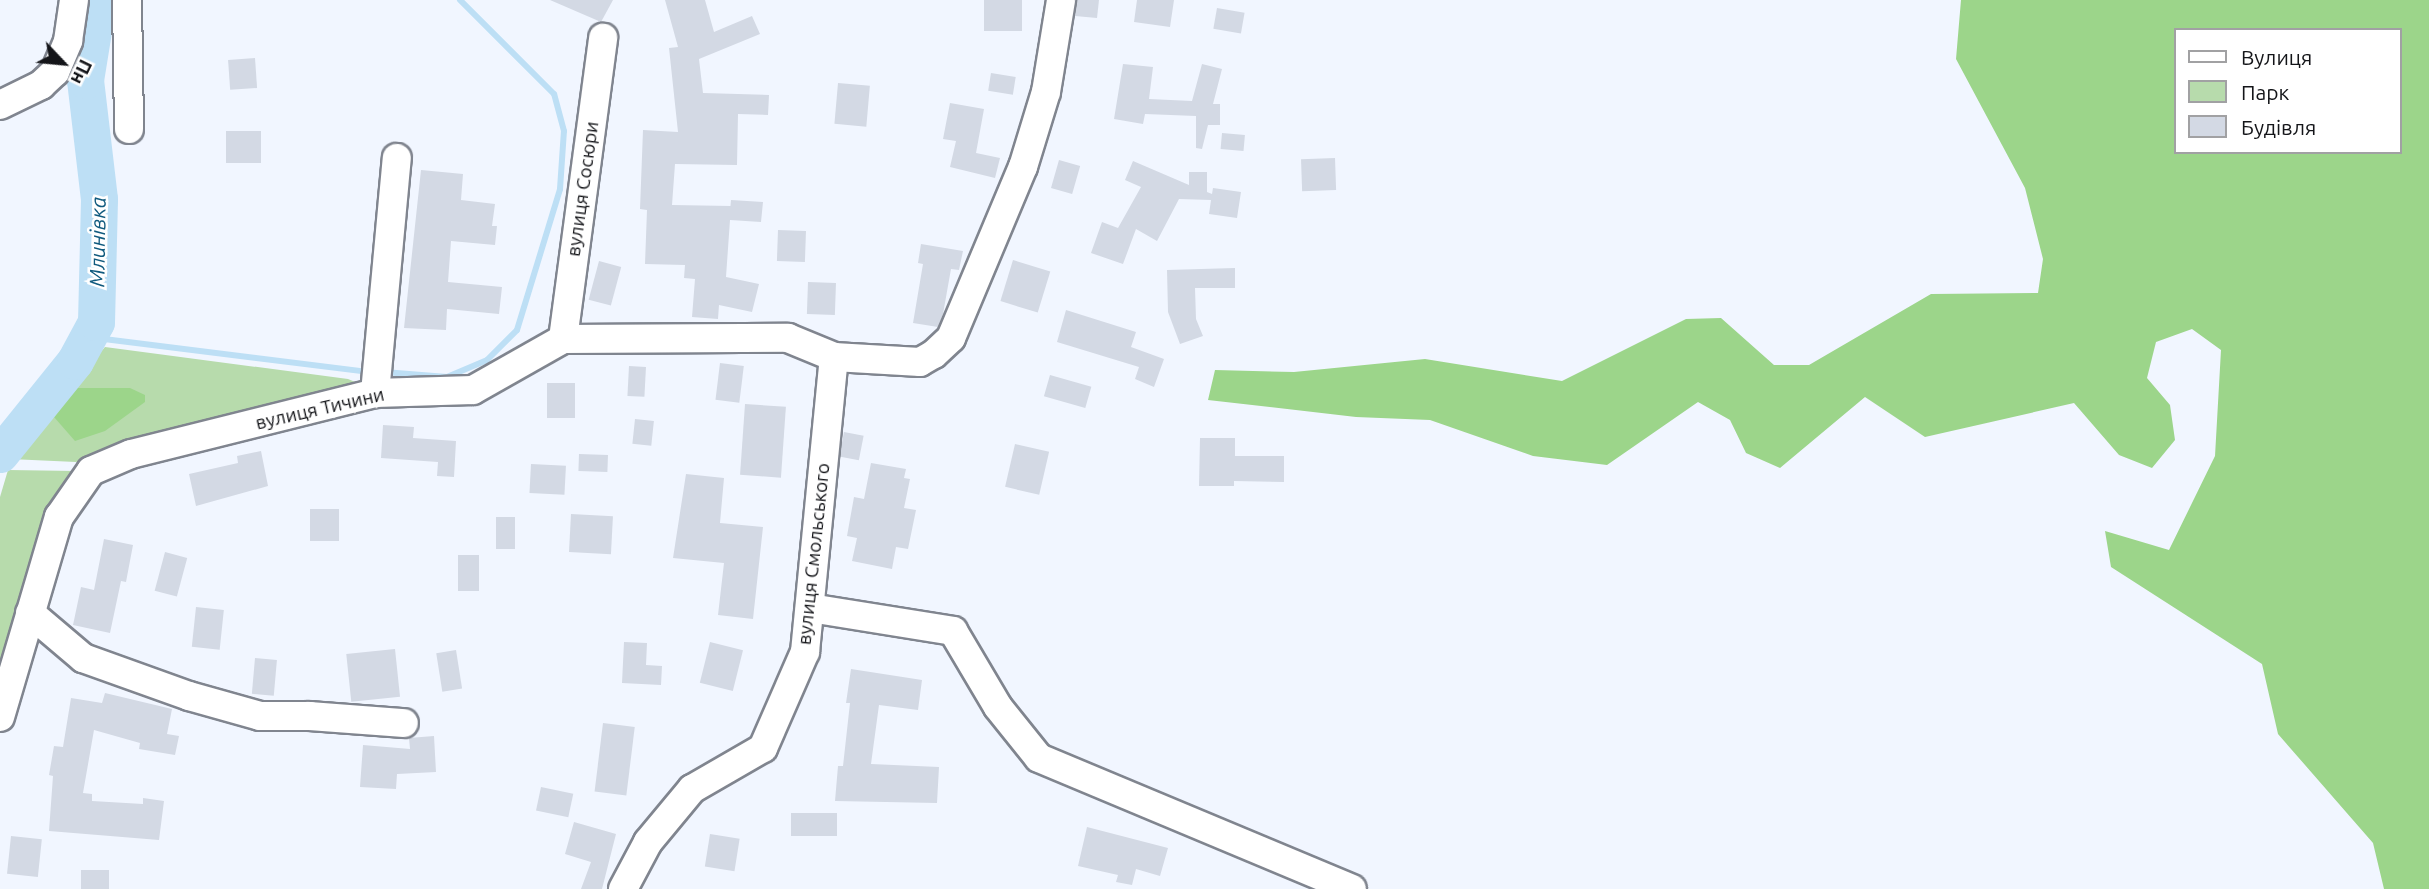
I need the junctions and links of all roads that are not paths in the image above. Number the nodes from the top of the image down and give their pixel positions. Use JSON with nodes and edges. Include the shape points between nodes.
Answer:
{"nodes":[{"id":1,"x":74,"y":0,"type":"edge"},
{"id":2,"x":127,"y":0,"type":"edge"},
{"id":3,"x":1061,"y":0,"type":"edge"},
{"id":4,"x":603,"y":38,"type":"dead end"},
{"id":5,"x":0,"y":105,"type":"edge"},
{"id":6,"x":129,"y":129,"type":"dead end"},
{"id":7,"x":397,"y":158,"type":"dead end"},
{"id":8,"x":564,"y":339,"type":"junction"},
{"id":9,"x":834,"y":357,"type":"junction"},
{"id":10,"x":376,"y":388,"type":"junction"},
{"id":11,"x":810,"y":608,"type":"junction"},
{"id":12,"x":30,"y":613,"type":"junction"},
{"id":13,"x":1,"y":707,"type":"edge"},
{"id":14,"x":404,"y":723,"type":"dead end"},
{"id":15,"x":622,"y":889,"type":"edge"},
{"id":16,"x":1352,"y":889,"type":"edge"}],
"edges":[{"from":1,"to":5,"type":"street","via":[[68,41],[55,72],[41,85]]},
{"from":2,"to":6,"type":"street"},
{"from":3,"to":9,"type":"street","name":"вулиця Тичини","via":[[1046,92],[1023,167],[951,338],[920,362]]},
{"from":4,"to":8,"type":"street","name":"вулиця Сосюри"},
{"from":7,"to":10,"type":"street"},
{"from":8,"to":9,"type":"street","name":"вулиця Тичини","via":[[788,338]]},
{"from":8,"to":10,"type":"street","name":"вулиця Тичини","via":[[473,390]]},
{"from":9,"to":11,"type":"street","name":"вулиця Смольського"},
{"from":10,"to":12,"type":"street","name":"вулиця Тичини","via":[[131,454],[91,471],[59,517]]},
{"from":11,"to":15,"type":"street","name":"вулиця Смольського","via":[[805,652],[763,748],[692,789],[648,842]]},
{"from":11,"to":16,"type":"street","via":[[953,631],[998,707],[1039,758]]},
{"from":12,"to":13,"type":"street"},
{"from":12,"to":14,"type":"street","via":[[83,659],[213,703],[260,716]]}]}
